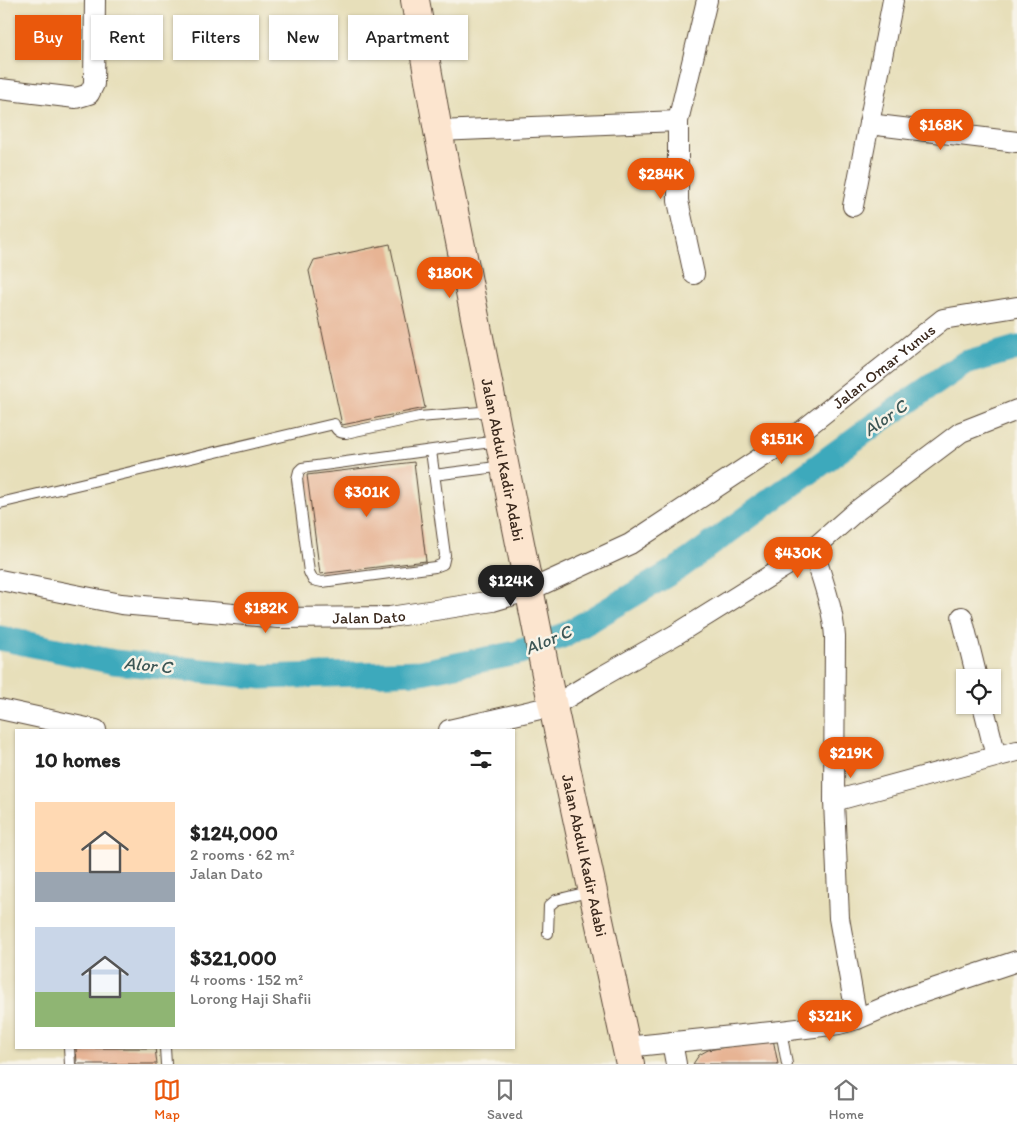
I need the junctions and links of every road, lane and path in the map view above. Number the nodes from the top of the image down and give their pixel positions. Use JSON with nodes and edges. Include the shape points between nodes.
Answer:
{"nodes":[{"id":1,"x":95,"y":0,"type":"edge"},
{"id":2,"x":415,"y":0,"type":"edge"},
{"id":3,"x":707,"y":0,"type":"edge"},
{"id":4,"x":893,"y":0,"type":"edge"},
{"id":5,"x":0,"y":89,"type":"edge"},
{"id":6,"x":678,"y":121,"type":"junction"},
{"id":7,"x":869,"y":124,"type":"junction"},
{"id":8,"x":438,"y":132,"type":"junction"},
{"id":9,"x":1017,"y":142,"type":"edge"},
{"id":10,"x":853,"y":206,"type":"dead end"},
{"id":11,"x":694,"y":274,"type":"dead end"},
{"id":12,"x":1017,"y":307,"type":"edge"},
{"id":13,"x":494,"y":410,"type":"junction"},
{"id":14,"x":1017,"y":410,"type":"edge"},
{"id":15,"x":431,"y":451,"type":"junction"},
{"id":16,"x":502,"y":454,"type":"junction"},
{"id":17,"x":434,"y":475,"type":"junction"},
{"id":18,"x":0,"y":503,"type":"edge"},
{"id":19,"x":813,"y":549,"type":"junction"},
{"id":20,"x":0,"y":580,"type":"edge"},
{"id":21,"x":532,"y":603,"type":"junction"},
{"id":22,"x":962,"y":617,"type":"dead end"},
{"id":23,"x":975,"y":669,"type":"edge"},
{"id":24,"x":553,"y":706,"type":"junction"},
{"id":25,"x":0,"y":709,"type":"edge"},
{"id":26,"x":985,"y":714,"type":"edge"},
{"id":27,"x":91,"y":729,"type":"edge"},
{"id":28,"x":453,"y":729,"type":"edge"},
{"id":29,"x":1017,"y":751,"type":"edge"},
{"id":30,"x":996,"y":756,"type":"junction"},
{"id":31,"x":834,"y":801,"type":"junction"},
{"id":32,"x":593,"y":891,"type":"junction"},
{"id":33,"x":548,"y":933,"type":"dead end"},
{"id":34,"x":1017,"y":961,"type":"edge"},
{"id":35,"x":857,"y":1019,"type":"junction"},
{"id":36,"x":781,"y":1031,"type":"junction"},
{"id":37,"x":672,"y":1042,"type":"junction"},
{"id":38,"x":69,"y":1049,"type":"edge"},
{"id":39,"x":165,"y":1049,"type":"edge"},
{"id":40,"x":628,"y":1055,"type":"edge"},
{"id":41,"x":70,"y":1064,"type":"edge"},
{"id":42,"x":166,"y":1064,"type":"edge"},
{"id":43,"x":676,"y":1064,"type":"edge"},
{"id":44,"x":787,"y":1064,"type":"edge"}],
"edges":[{"from":1,"to":5,"type":"street","via":[[94,84],[89,94],[76,98]]},
{"from":2,"to":8,"type":"main road","name":"Jalan Abdul Kadir Adabi"},
{"from":3,"to":6,"type":"street"},
{"from":4,"to":7,"type":"street"},
{"from":6,"to":8,"type":"street"},
{"from":6,"to":11,"type":"street","via":[[678,201]]},
{"from":7,"to":9,"type":"street"},
{"from":7,"to":10,"type":"street"},
{"from":8,"to":13,"type":"main road","name":"Jalan Abdul Kadir Adabi"},
{"from":12,"to":21,"type":"street","name":"Jalan Omar Yunus","via":[[943,319],[803,430],[630,544]]},
{"from":13,"to":16,"type":"main road","name":"Jalan Abdul Kadir Adabi"},
{"from":13,"to":18,"type":"lane","via":[[419,417],[341,433],[334,424]]},
{"from":14,"to":19,"type":"street","via":[[961,432],[855,512]]},
{"from":15,"to":16,"type":"lane"},
{"from":15,"to":17,"type":"lane"},
{"from":15,"to":17,"type":"lane","via":[[306,467],[299,471],[297,480],[313,580],[322,582],[443,564],[445,555]]},
{"from":16,"to":17,"type":"lane"},
{"from":16,"to":21,"type":"main road","name":"Jalan Abdul Kadir Adabi"},
{"from":19,"to":24,"type":"street"},
{"from":19,"to":31,"type":"street","via":[[834,621]]},
{"from":20,"to":21,"type":"street","name":"Jalan Dato","via":[[122,604],[278,618],[390,617],[493,601]]},
{"from":21,"to":24,"type":"main road","name":"Jalan Abdul Kadir Adabi"},
{"from":22,"to":23,"type":"street"},
{"from":24,"to":28,"type":"street"},
{"from":24,"to":32,"type":"main road","name":"Jalan Abdul Kadir Adabi"},
{"from":25,"to":27,"type":"street"},
{"from":26,"to":30,"type":"street"},
{"from":29,"to":30,"type":"street"},
{"from":30,"to":31,"type":"street"},
{"from":31,"to":35,"type":"street","via":[[839,918]]},
{"from":32,"to":33,"type":"lane","via":[[556,900],[549,906]]},
{"from":32,"to":40,"type":"main road","name":"Jalan Abdul Kadir Adabi"},
{"from":34,"to":35,"type":"street","via":[[909,997]]},
{"from":35,"to":36,"type":"street"},
{"from":36,"to":37,"type":"street"},
{"from":36,"to":44,"type":"lane"},
{"from":37,"to":40,"type":"street"},
{"from":37,"to":43,"type":"street"},
{"from":38,"to":41,"type":"lane"},
{"from":39,"to":42,"type":"lane"}]}
